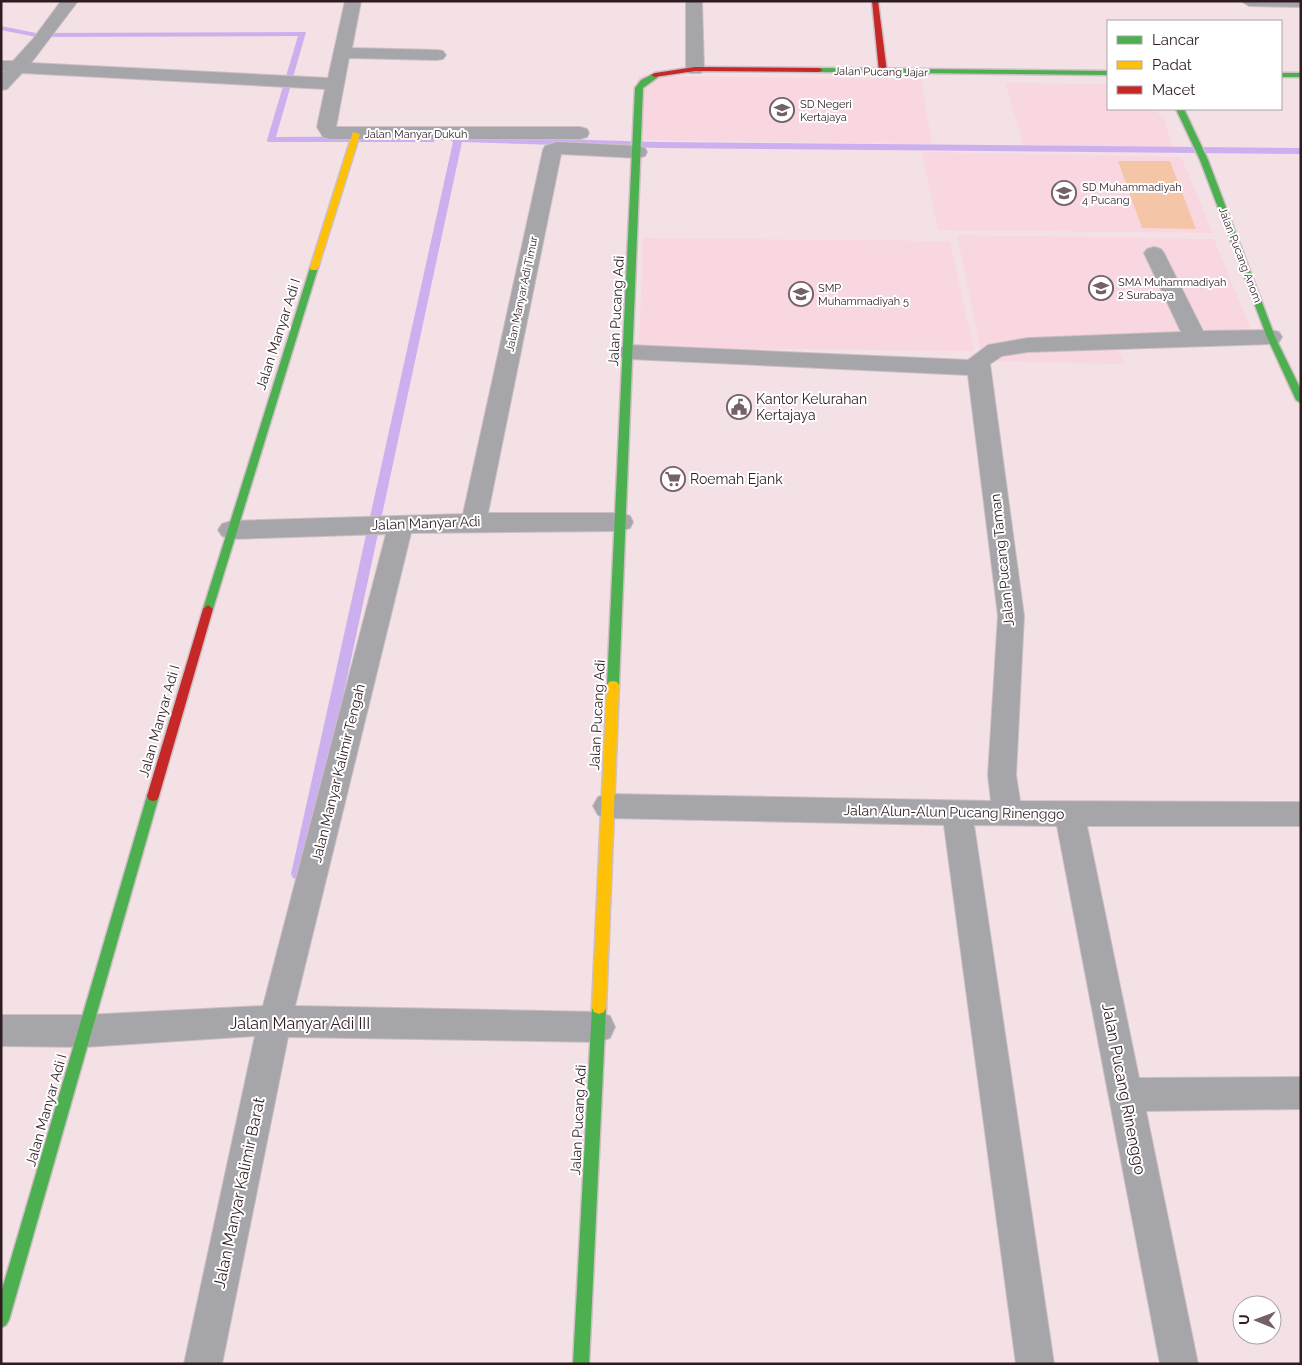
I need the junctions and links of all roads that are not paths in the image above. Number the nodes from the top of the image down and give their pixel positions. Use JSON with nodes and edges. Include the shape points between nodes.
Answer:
{"nodes":[{"id":1,"x":70,"y":1,"type":"edge"},
{"id":2,"x":353,"y":1,"type":"edge"},
{"id":3,"x":694,"y":1,"type":"edge"},
{"id":4,"x":875,"y":1,"type":"edge"},
{"id":5,"x":1249,"y":1,"type":"edge"},
{"id":6,"x":1301,"y":2,"type":"edge"},
{"id":7,"x":343,"y":53,"type":"junction"},
{"id":8,"x":437,"y":55,"type":"dead end"},
{"id":9,"x":9,"y":66,"type":"edge"},
{"id":10,"x":695,"y":69,"type":"junction"},
{"id":11,"x":883,"y":72,"type":"junction"},
{"id":12,"x":1107,"y":74,"type":"edge"},
{"id":13,"x":1282,"y":75,"type":"edge"},
{"id":14,"x":1301,"y":75,"type":"edge"},
{"id":15,"x":654,"y":76,"type":"joint"},
{"id":16,"x":330,"y":84,"type":"junction"},
{"id":17,"x":1,"y":85,"type":"edge"},
{"id":18,"x":1180,"y":110,"type":"edge"},
{"id":19,"x":354,"y":139,"type":"junction"},
{"id":20,"x":638,"y":142,"type":"junction"},
{"id":21,"x":1154,"y":253,"type":"dead end"},
{"id":22,"x":1195,"y":338,"type":"junction"},
{"id":23,"x":1270,"y":338,"type":"junction"},
{"id":24,"x":629,"y":352,"type":"junction"},
{"id":25,"x":978,"y":368,"type":"junction"},
{"id":26,"x":1301,"y":400,"type":"edge"},
{"id":27,"x":474,"y":522,"type":"junction"},
{"id":28,"x":620,"y":522,"type":"junction"},
{"id":29,"x":398,"y":524,"type":"junction"},
{"id":30,"x":231,"y":530,"type":"junction"},
{"id":31,"x":608,"y":806,"type":"junction"},
{"id":32,"x":957,"y":813,"type":"junction"},
{"id":33,"x":1007,"y":813,"type":"junction"},
{"id":34,"x":1070,"y":814,"type":"junction"},
{"id":35,"x":1301,"y":814,"type":"edge"},
{"id":36,"x":266,"y":1022,"type":"junction"},
{"id":37,"x":598,"y":1027,"type":"junction"},
{"id":38,"x":1,"y":1030,"type":"edge"},
{"id":39,"x":84,"y":1031,"type":"junction"},
{"id":40,"x":1301,"y":1093,"type":"edge"},
{"id":41,"x":1125,"y":1095,"type":"junction"},
{"id":42,"x":1,"y":1320,"type":"edge"},
{"id":43,"x":204,"y":1364,"type":"edge"},
{"id":44,"x":580,"y":1364,"type":"edge"},
{"id":45,"x":1035,"y":1364,"type":"edge"},
{"id":46,"x":1179,"y":1364,"type":"edge"}],
"edges":[{"from":1,"to":9,"type":"street","via":[[44,36]]},
{"from":2,"to":7,"type":"street","name":"Jalan Manyar Dukuh"},
{"from":3,"to":10,"type":"street"},
{"from":4,"to":11,"type":"street"},
{"from":5,"to":6,"type":"street"},
{"from":7,"to":8,"type":"street"},
{"from":7,"to":16,"type":"street","name":"Jalan Manyar Dukuh"},
{"from":9,"to":16,"type":"street"},
{"from":9,"to":17,"type":"street"},
{"from":10,"to":11,"type":"street","name":"Jalan Pucang Jajar"},
{"from":10,"to":15,"type":"street","name":"Jalan Pucang Jajar"},
{"from":11,"to":12,"type":"street","name":"Jalan Pucang Jajar"},
{"from":13,"to":14,"type":"street"},
{"from":15,"to":20,"type":"street","name":"Jalan Pucang Adi","via":[[644,80],[639,88]]},
{"from":16,"to":19,"type":"street","name":"Jalan Manyar Dukuh","via":[[327,129],[333,134]]},
{"from":18,"to":23,"type":"street","name":"Jalan Pucang Anom","via":[[1204,160]]},
{"from":19,"to":20,"type":"street","name":"Jalan Manyar Dukuh","via":[[615,133]]},
{"from":19,"to":30,"type":"street","name":"Jalan Manyar Adi I"},
{"from":20,"to":24,"type":"street","name":"Jalan Pucang Adi"},
{"from":20,"to":27,"type":"street","name":"Jalan Manyar Adi Timur","via":[[557,148],[552,152]]},
{"from":21,"to":22,"type":"street"},
{"from":22,"to":23,"type":"street"},
{"from":22,"to":25,"type":"street","via":[[1004,348],[982,358]]},
{"from":23,"to":26,"type":"street","name":"Jalan Pucang Anom"},
{"from":24,"to":25,"type":"street"},
{"from":24,"to":28,"type":"street","name":"Jalan Pucang Adi"},
{"from":25,"to":33,"type":"street","name":"Jalan Pucang Taman","via":[[1011,616],[1002,775]]},
{"from":27,"to":28,"type":"street","name":"Jalan Manyar Adi"},
{"from":27,"to":29,"type":"street","name":"Jalan Manyar Adi"},
{"from":28,"to":31,"type":"street","name":"Jalan Pucang Adi"},
{"from":29,"to":30,"type":"street","name":"Jalan Manyar Adi"},
{"from":29,"to":36,"type":"street","name":"Jalan Manyar Kalimir Tengah"},
{"from":30,"to":39,"type":"street","name":"Jalan Manyar Adi I"},
{"from":31,"to":32,"type":"street","name":"Jalan Alun-Alun Pucang Rinenggo"},
{"from":31,"to":37,"type":"street","name":"Jalan Pucang Adi"},
{"from":32,"to":33,"type":"street","name":"Jalan Alun-Alun Pucang Rinenggo"},
{"from":32,"to":45,"type":"street"},
{"from":33,"to":34,"type":"street","name":"Jalan Alun-Alun Pucang Rinenggo"},
{"from":34,"to":35,"type":"street","name":"Jalan Alun-Alun Pucang Rinenggo"},
{"from":34,"to":41,"type":"street","name":"Jalan Pucang Rinenggo"},
{"from":36,"to":37,"type":"street","name":"Jalan Manyar Adi III"},
{"from":36,"to":39,"type":"street","name":"Jalan Manyar Adi III"},
{"from":36,"to":43,"type":"street","name":"Jalan Manyar Kalimir Barat"},
{"from":37,"to":44,"type":"street","name":"Jalan Pucang Adi"},
{"from":38,"to":39,"type":"street","name":"Jalan Manyar Adi III"},
{"from":39,"to":42,"type":"street","name":"Jalan Manyar Adi I"},
{"from":40,"to":41,"type":"street"},
{"from":41,"to":46,"type":"street","name":"Jalan Pucang Rinenggo"}]}
